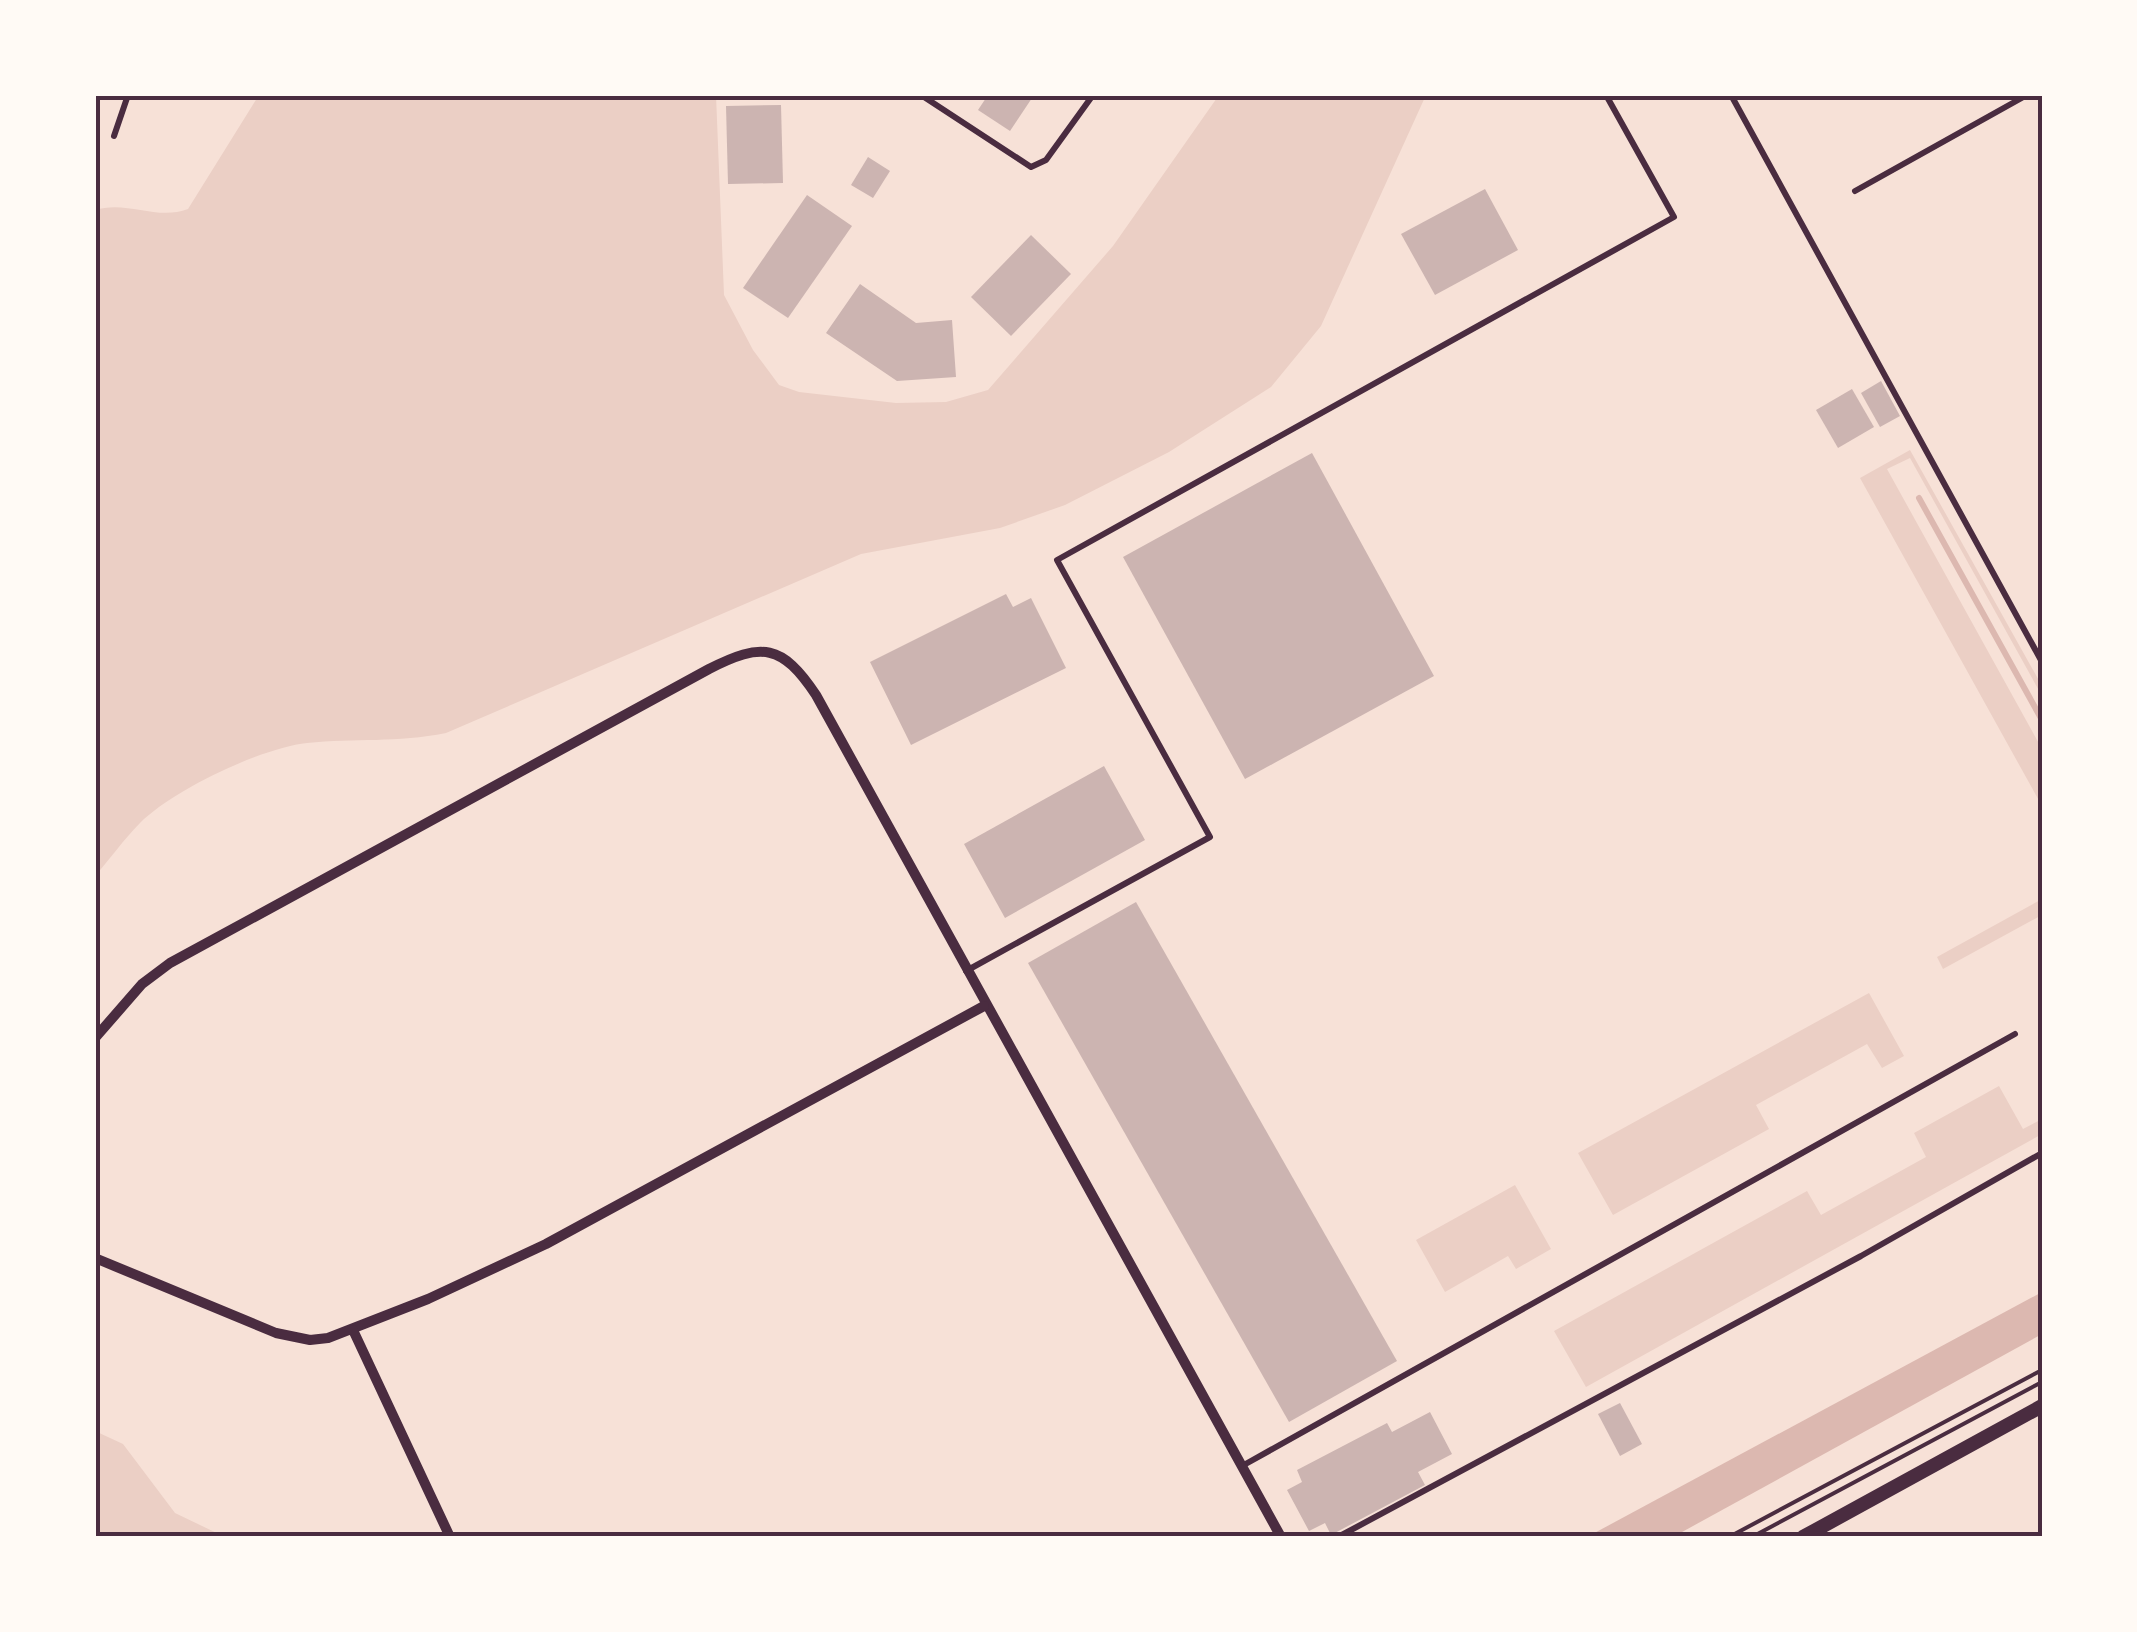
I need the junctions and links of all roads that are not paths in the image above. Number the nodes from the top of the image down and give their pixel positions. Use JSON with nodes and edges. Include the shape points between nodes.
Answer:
{"nodes":[{"id":1,"x":128,"y":95,"type":"edge"},
{"id":2,"x":920,"y":95,"type":"edge"},
{"id":3,"x":1094,"y":95,"type":"edge"},
{"id":4,"x":1606,"y":95,"type":"edge"},
{"id":5,"x":1732,"y":95,"type":"edge"},
{"id":6,"x":2027,"y":95,"type":"edge"},
{"id":7,"x":114,"y":136,"type":"dead end"},
{"id":8,"x":1855,"y":191,"type":"dead end"},
{"id":9,"x":2042,"y":662,"type":"edge"},
{"id":10,"x":965,"y":971,"type":"junction"},
{"id":11,"x":984,"y":1006,"type":"junction"},
{"id":12,"x":2015,"y":1034,"type":"dead end"},
{"id":13,"x":95,"y":1038,"type":"edge"},
{"id":14,"x":2042,"y":1153,"type":"edge"},
{"id":15,"x":95,"y":1258,"type":"edge"},
{"id":16,"x":354,"y":1330,"type":"junction"},
{"id":17,"x":2042,"y":1406,"type":"edge"},
{"id":18,"x":1241,"y":1466,"type":"junction"},
{"id":19,"x":450,"y":1537,"type":"edge"},
{"id":20,"x":1281,"y":1537,"type":"edge"},
{"id":21,"x":1338,"y":1537,"type":"edge"},
{"id":22,"x":1802,"y":1537,"type":"edge"}],
"edges":[{"from":1,"to":7,"type":"lane"},
{"from":2,"to":3,"type":"lane","via":[[1031,167],[1046,160]]},
{"from":4,"to":10,"type":"lane","via":[[1674,217],[1057,560],[1210,837]]},
{"from":5,"to":9,"type":"lane"},
{"from":6,"to":8,"type":"lane"},
{"from":10,"to":11,"type":"street"},
{"from":10,"to":13,"type":"street","via":[[816,695],[792,663],[752,650],[170,963]]},
{"from":11,"to":16,"type":"street","via":[[546,1244]]},
{"from":11,"to":18,"type":"street"},
{"from":12,"to":18,"type":"lane"},
{"from":14,"to":21,"type":"lane"},
{"from":15,"to":16,"type":"street","via":[[290,1338]]},
{"from":16,"to":19,"type":"street"},
{"from":17,"to":22,"type":"street"},
{"from":18,"to":20,"type":"street"}]}
